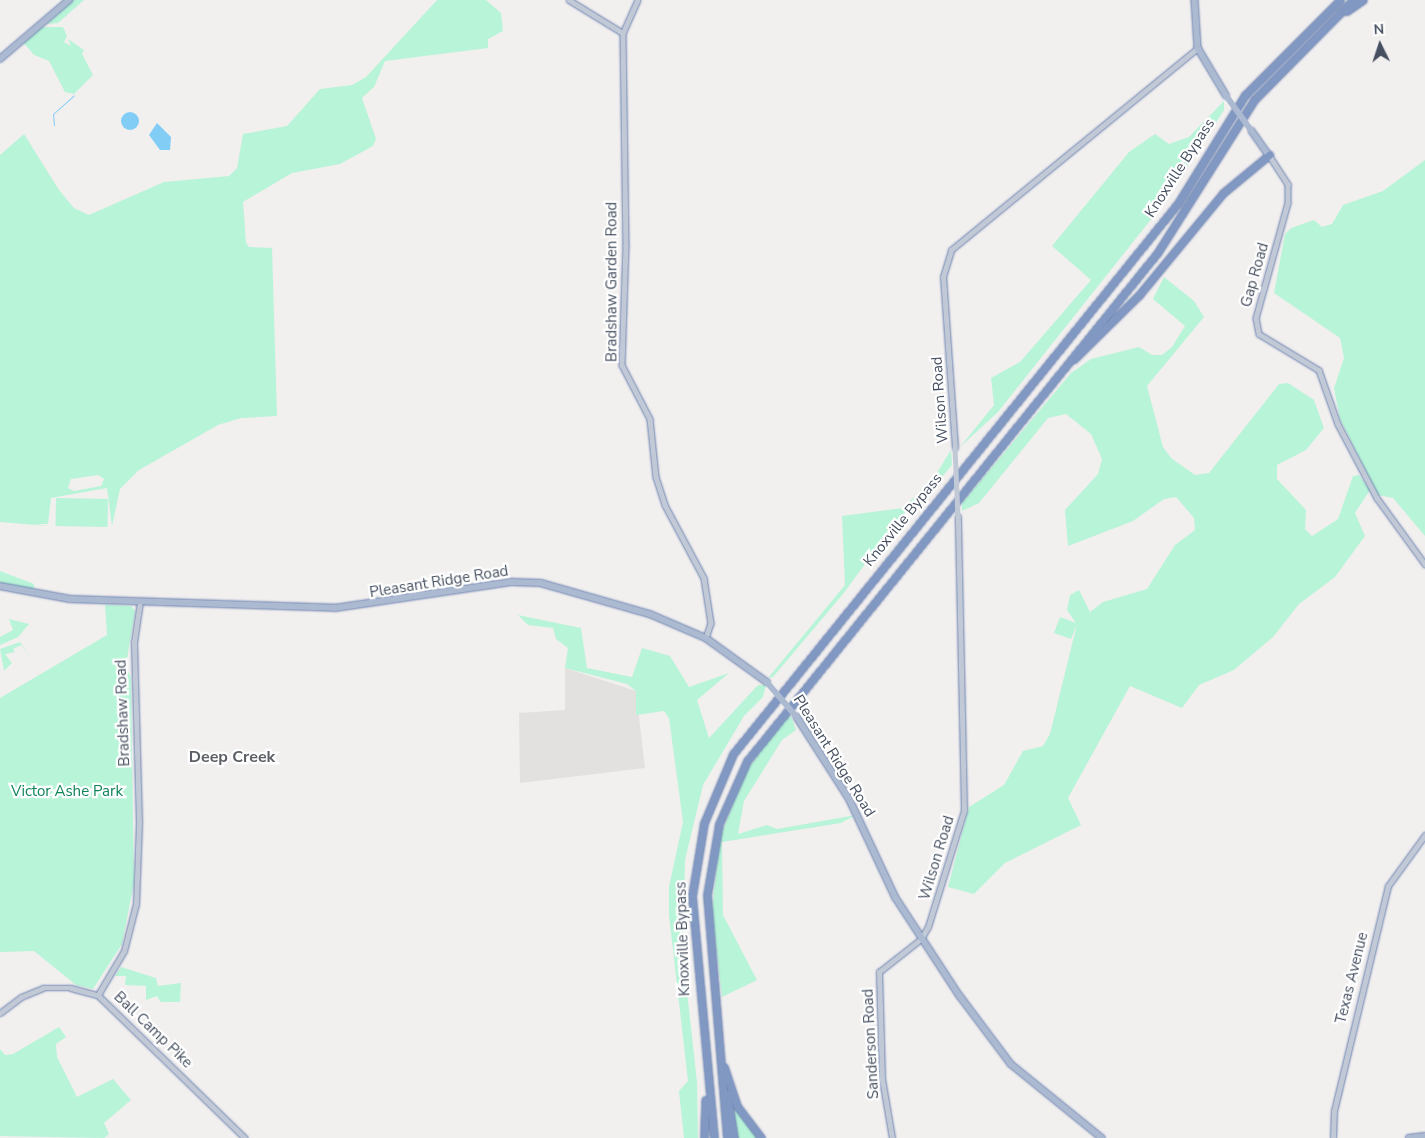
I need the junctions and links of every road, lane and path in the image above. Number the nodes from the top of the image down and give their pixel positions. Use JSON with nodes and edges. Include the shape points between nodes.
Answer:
{"nodes":[{"id":1,"x":69,"y":0,"type":"edge"},
{"id":2,"x":569,"y":0,"type":"edge"},
{"id":3,"x":638,"y":0,"type":"edge"},
{"id":4,"x":1195,"y":0,"type":"edge"},
{"id":5,"x":1340,"y":0,"type":"edge"},
{"id":6,"x":1352,"y":0,"type":"edge"},
{"id":7,"x":1363,"y":0,"type":"edge"},
{"id":8,"x":1325,"y":28,"type":"junction"},
{"id":9,"x":623,"y":33,"type":"junction"},
{"id":10,"x":1198,"y":48,"type":"junction"},
{"id":11,"x":0,"y":59,"type":"edge"},
{"id":12,"x":1270,"y":155,"type":"junction"},
{"id":13,"x":1064,"y":366,"type":"junction"},
{"id":14,"x":1425,"y":564,"type":"edge"},
{"id":15,"x":0,"y":586,"type":"edge"},
{"id":16,"x":140,"y":602,"type":"junction"},
{"id":17,"x":706,"y":638,"type":"junction"},
{"id":18,"x":1425,"y":835,"type":"edge"},
{"id":19,"x":921,"y":939,"type":"junction"},
{"id":20,"x":98,"y":995,"type":"junction"},
{"id":21,"x":0,"y":1013,"type":"edge"},
{"id":22,"x":717,"y":1034,"type":"junction"},
{"id":23,"x":704,"y":1067,"type":"junction"},
{"id":24,"x":725,"y":1072,"type":"junction"},
{"id":25,"x":1425,"y":1136,"type":"edge"},
{"id":26,"x":245,"y":1138,"type":"edge"},
{"id":27,"x":704,"y":1138,"type":"edge"},
{"id":28,"x":714,"y":1138,"type":"edge"},
{"id":29,"x":727,"y":1138,"type":"edge"},
{"id":30,"x":734,"y":1138,"type":"edge"},
{"id":31,"x":762,"y":1138,"type":"edge"},
{"id":32,"x":892,"y":1138,"type":"edge"},
{"id":33,"x":1102,"y":1138,"type":"edge"},
{"id":34,"x":1333,"y":1138,"type":"edge"},
{"id":35,"x":1409,"y":1138,"type":"edge"}],
"edges":[{"from":1,"to":11,"type":"main road"},
{"from":2,"to":9,"type":"street"},
{"from":3,"to":9,"type":"street","name":"Bradshaw Garden Road"},
{"from":4,"to":10,"type":"main road"},
{"from":5,"to":23,"type":"highway","name":"Knoxville Bypass","via":[[1245,96],[1178,203],[733,754],[704,823],[692,896]]},
{"from":6,"to":8,"type":"highway","name":"Knoxville Bypass"},
{"from":7,"to":8,"type":"highway"},
{"from":8,"to":13,"type":"highway","name":"Knoxville Bypass","via":[[1254,100],[1158,252]]},
{"from":9,"to":17,"type":"street","name":"Bradshaw Garden Road","via":[[626,264],[622,365],[650,419],[656,477],[665,505],[704,578],[711,623]]},
{"from":10,"to":12,"type":"main road","name":"Gap Road","bridge":true,"via":[[1226,95]]},
{"from":10,"to":19,"type":"street","name":"Wilson Road","bridge":true,"via":[[951,250],[943,276],[958,517],[964,811]]},
{"from":12,"to":13,"type":"highway","via":[[1223,193],[1139,295]]},
{"from":12,"to":14,"type":"street","name":"Gap Road","via":[[1288,184],[1288,203],[1256,327],[1260,334],[1319,370],[1338,424],[1377,498]]},
{"from":13,"to":22,"type":"highway","name":"Knoxville Bypass","via":[[768,731],[731,790],[715,842],[707,895]]},
{"from":15,"to":16,"type":"main road","name":"Pleasant Ridge Road","via":[[70,599]]},
{"from":16,"to":17,"type":"main road","name":"Pleasant Ridge Road","via":[[350,607],[527,582],[628,605]]},
{"from":16,"to":20,"type":"street","name":"Bradshaw Road","via":[[134,642],[139,823],[136,904],[124,951]]},
{"from":17,"to":19,"type":"main road","name":"Pleasant Ridge Road","bridge":true,"via":[[767,682],[797,718],[850,800]]},
{"from":18,"to":34,"type":"street","name":"Texas Avenue","via":[[1388,886],[1335,1106]]},
{"from":19,"to":32,"type":"street","name":"Sanderson Road","via":[[879,972],[882,1079]]},
{"from":19,"to":33,"type":"main road","name":"Pleasant Ridge Road","via":[[1011,1064]]},
{"from":20,"to":21,"type":"street","name":"Ball Camp Pike","via":[[71,988],[43,988],[21,997]]},
{"from":20,"to":26,"type":"street","name":"Ball Camp Pike"},
{"from":22,"to":24,"type":"highway"},
{"from":22,"to":29,"type":"highway","name":"Knoxville Bypass"},
{"from":23,"to":27,"type":"highway"},
{"from":23,"to":28,"type":"highway","name":"Knoxville Bypass"},
{"from":24,"to":30,"type":"highway"},
{"from":24,"to":31,"type":"highway","via":[[737,1106]]},
{"from":25,"to":35,"type":"main road"}]}
